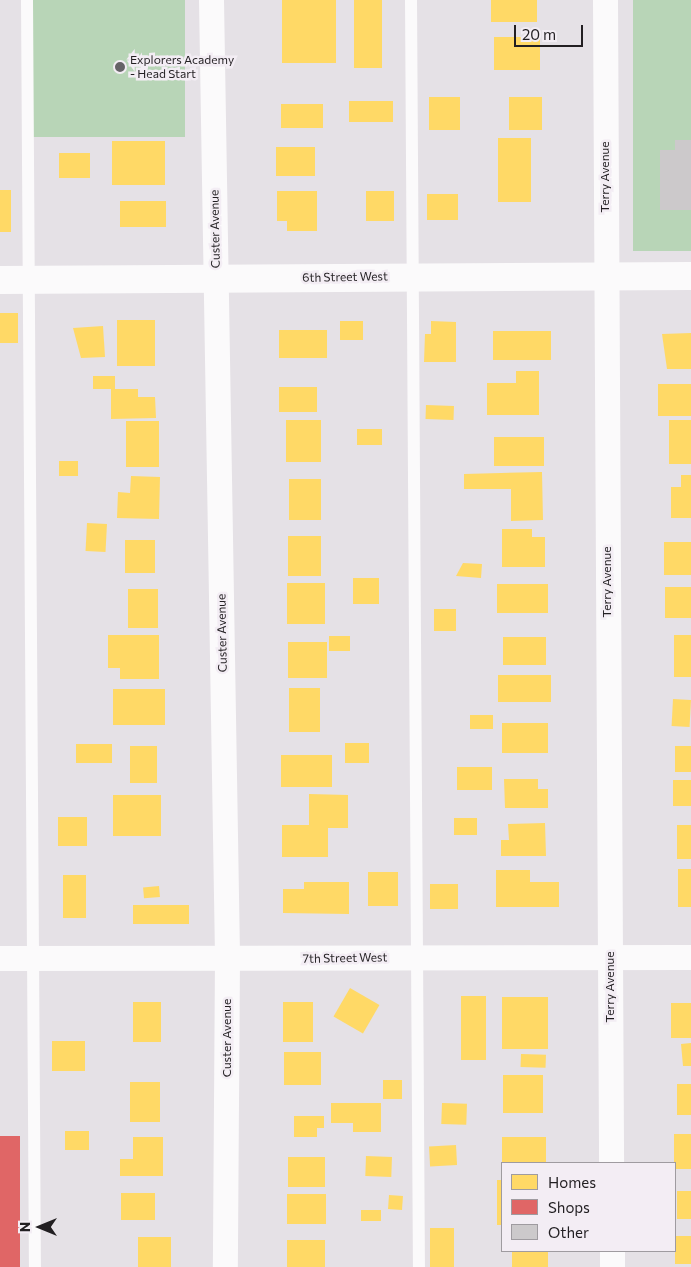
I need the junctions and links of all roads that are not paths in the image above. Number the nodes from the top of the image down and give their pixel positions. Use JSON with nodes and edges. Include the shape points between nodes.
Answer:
{"nodes":[{"id":1,"x":27,"y":0,"type":"edge"},
{"id":2,"x":211,"y":0,"type":"edge"},
{"id":3,"x":411,"y":0,"type":"edge"},
{"id":4,"x":605,"y":0,"type":"edge"},
{"id":5,"x":413,"y":276,"type":"junction"},
{"id":6,"x":604,"y":276,"type":"junction"},
{"id":7,"x":691,"y":276,"type":"edge"},
{"id":8,"x":30,"y":279,"type":"junction"},
{"id":9,"x":216,"y":279,"type":"junction"},
{"id":10,"x":0,"y":280,"type":"edge"},
{"id":11,"x":609,"y":956,"type":"junction"},
{"id":12,"x":417,"y":957,"type":"junction"},
{"id":13,"x":691,"y":957,"type":"edge"},
{"id":14,"x":0,"y":958,"type":"edge"},
{"id":15,"x":34,"y":958,"type":"junction"},
{"id":16,"x":227,"y":959,"type":"junction"},
{"id":17,"x":611,"y":1162,"type":"edge"},
{"id":18,"x":612,"y":1252,"type":"edge"},
{"id":19,"x":34,"y":1267,"type":"edge"},
{"id":20,"x":225,"y":1267,"type":"edge"},
{"id":21,"x":419,"y":1267,"type":"edge"},
{"id":22,"x":612,"y":1267,"type":"edge"}],
"edges":[{"from":1,"to":8,"type":"lane"},
{"from":2,"to":9,"type":"street","name":"Custer Avenue"},
{"from":3,"to":5,"type":"lane"},
{"from":4,"to":6,"type":"street","name":"Terry Avenue"},
{"from":5,"to":6,"type":"street","name":"6th Street West"},
{"from":5,"to":9,"type":"street","name":"6th Street West"},
{"from":5,"to":12,"type":"lane"},
{"from":6,"to":7,"type":"street","name":"6th Street West"},
{"from":6,"to":11,"type":"street","name":"Terry Avenue"},
{"from":8,"to":9,"type":"street","name":"6th Street West"},
{"from":8,"to":10,"type":"street","name":"6th Street West"},
{"from":8,"to":15,"type":"lane"},
{"from":9,"to":16,"type":"street","name":"Custer Avenue"},
{"from":11,"to":12,"type":"street","name":"7th Street West"},
{"from":11,"to":13,"type":"street","name":"7th Street West"},
{"from":11,"to":17,"type":"street","name":"Terry Avenue"},
{"from":12,"to":16,"type":"street","name":"7th Street West"},
{"from":12,"to":21,"type":"lane"},
{"from":14,"to":15,"type":"street","name":"7th Street West"},
{"from":15,"to":16,"type":"street","name":"7th Street West"},
{"from":15,"to":19,"type":"lane"},
{"from":16,"to":20,"type":"street","name":"Custer Avenue"},
{"from":18,"to":22,"type":"street"}]}
